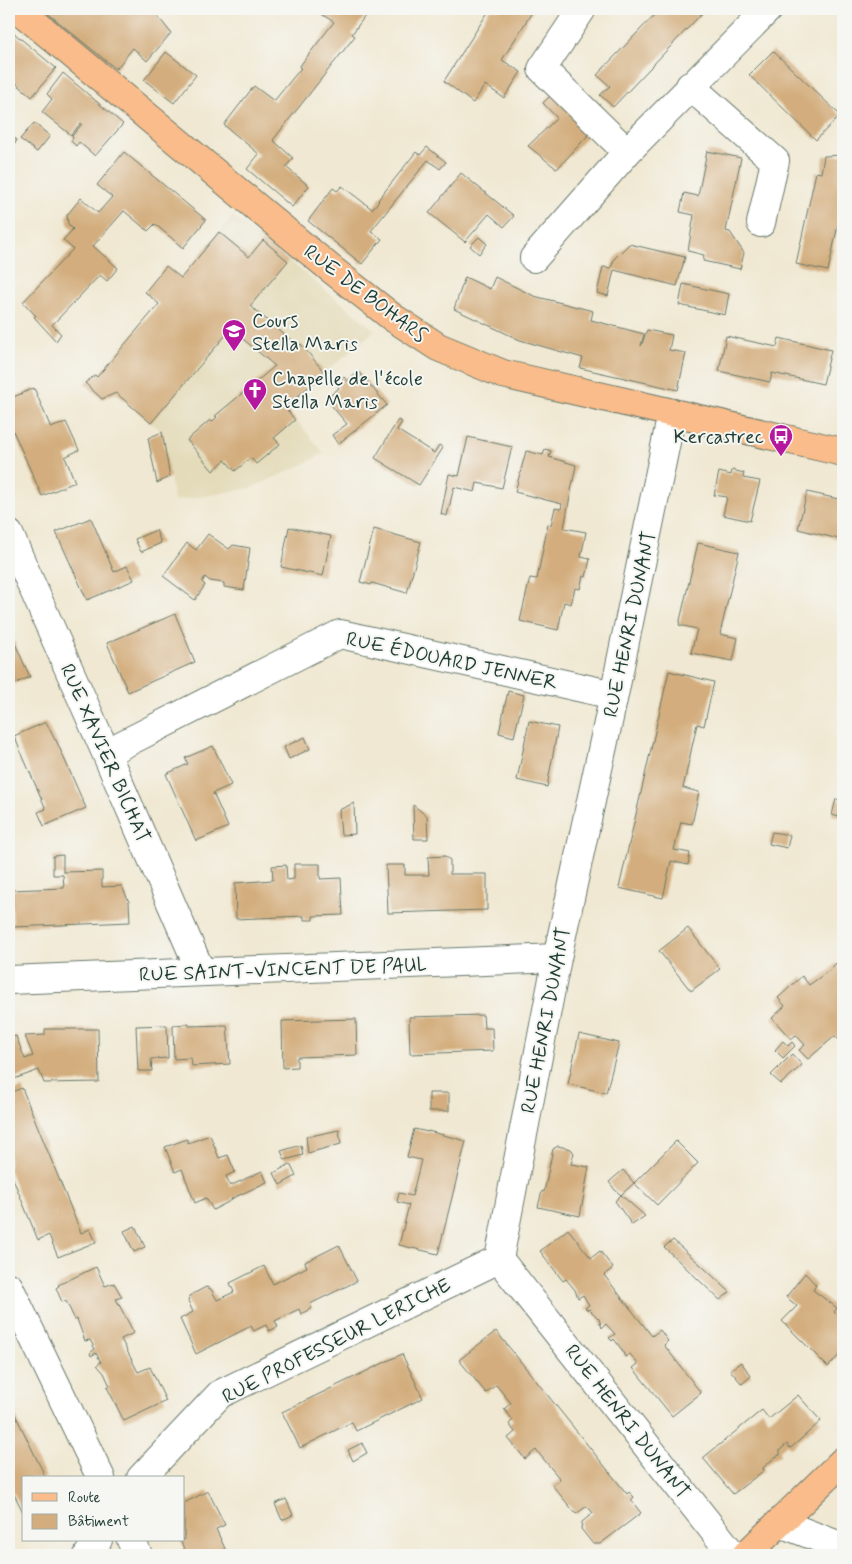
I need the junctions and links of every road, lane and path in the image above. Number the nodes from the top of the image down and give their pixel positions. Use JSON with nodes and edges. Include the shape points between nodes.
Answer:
{"nodes":[{"id":1,"x":18,"y":9,"type":"edge"},
{"id":2,"x":582,"y":9,"type":"edge"},
{"id":3,"x":768,"y":9,"type":"edge"},
{"id":4,"x":690,"y":86,"type":"junction"},
{"id":5,"x":627,"y":152,"type":"junction"},
{"id":6,"x":761,"y":224,"type":"dead end"},
{"id":7,"x":534,"y":258,"type":"dead end"},
{"id":8,"x":672,"y":413,"type":"junction"},
{"id":9,"x":843,"y":452,"type":"edge"},
{"id":10,"x":9,"y":534,"type":"edge"},
{"id":11,"x":614,"y":695,"type":"junction"},
{"id":12,"x":106,"y":752,"type":"junction"},
{"id":13,"x":557,"y":958,"type":"junction"},
{"id":14,"x":201,"y":972,"type":"junction"},
{"id":15,"x":9,"y":980,"type":"edge"},
{"id":16,"x":499,"y":1259,"type":"junction"},
{"id":17,"x":9,"y":1287,"type":"edge"},
{"id":18,"x":843,"y":1461,"type":"edge"},
{"id":19,"x":100,"y":1476,"type":"edge"},
{"id":20,"x":143,"y":1476,"type":"edge"},
{"id":21,"x":780,"y":1523,"type":"junction"},
{"id":22,"x":97,"y":1542,"type":"edge"},
{"id":23,"x":132,"y":1542,"type":"edge"},
{"id":24,"x":843,"y":1547,"type":"edge"},
{"id":25,"x":88,"y":1555,"type":"edge"},
{"id":26,"x":138,"y":1555,"type":"edge"},
{"id":27,"x":733,"y":1555,"type":"edge"},
{"id":28,"x":746,"y":1555,"type":"edge"}],
"edges":[{"from":1,"to":8,"type":"main road","name":"RUE DE BOHARS","via":[[331,269],[392,317],[438,347],[502,374]]},
{"from":2,"to":5,"type":"street","via":[[542,69]]},
{"from":3,"to":4,"type":"street"},
{"from":4,"to":5,"type":"street"},
{"from":4,"to":6,"type":"street","via":[[775,161]]},
{"from":5,"to":7,"type":"street"},
{"from":8,"to":9,"type":"main road","name":"RUE DE BOHARS"},
{"from":8,"to":11,"type":"street","name":"RUE HENRI DUNANT"},
{"from":10,"to":12,"type":"street","name":"RUE XAVIER BICHAT"},
{"from":11,"to":12,"type":"street","name":"RUE ÉDOUARD JENNER","via":[[340,634]]},
{"from":11,"to":13,"type":"street","name":"RUE HENRI DUNANT"},
{"from":12,"to":14,"type":"street","name":"RUE XAVIER BICHAT"},
{"from":13,"to":14,"type":"street","name":"RUE SAINT-VINCENT DE PAUL"},
{"from":13,"to":16,"type":"street","name":"RUE HENRI DUNANT"},
{"from":14,"to":15,"type":"street","name":"RUE SAINT-VINCENT DE PAUL"},
{"from":16,"to":20,"type":"street","name":"RUE PROFESSEUR LERICHE","via":[[220,1394]]},
{"from":16,"to":27,"type":"street","name":"RUE HENRI DUNANT"},
{"from":17,"to":19,"type":"street"},
{"from":18,"to":21,"type":"main road"},
{"from":21,"to":24,"type":"street"},
{"from":21,"to":28,"type":"main road"},
{"from":22,"to":25,"type":"street"},
{"from":23,"to":26,"type":"street"}]}
